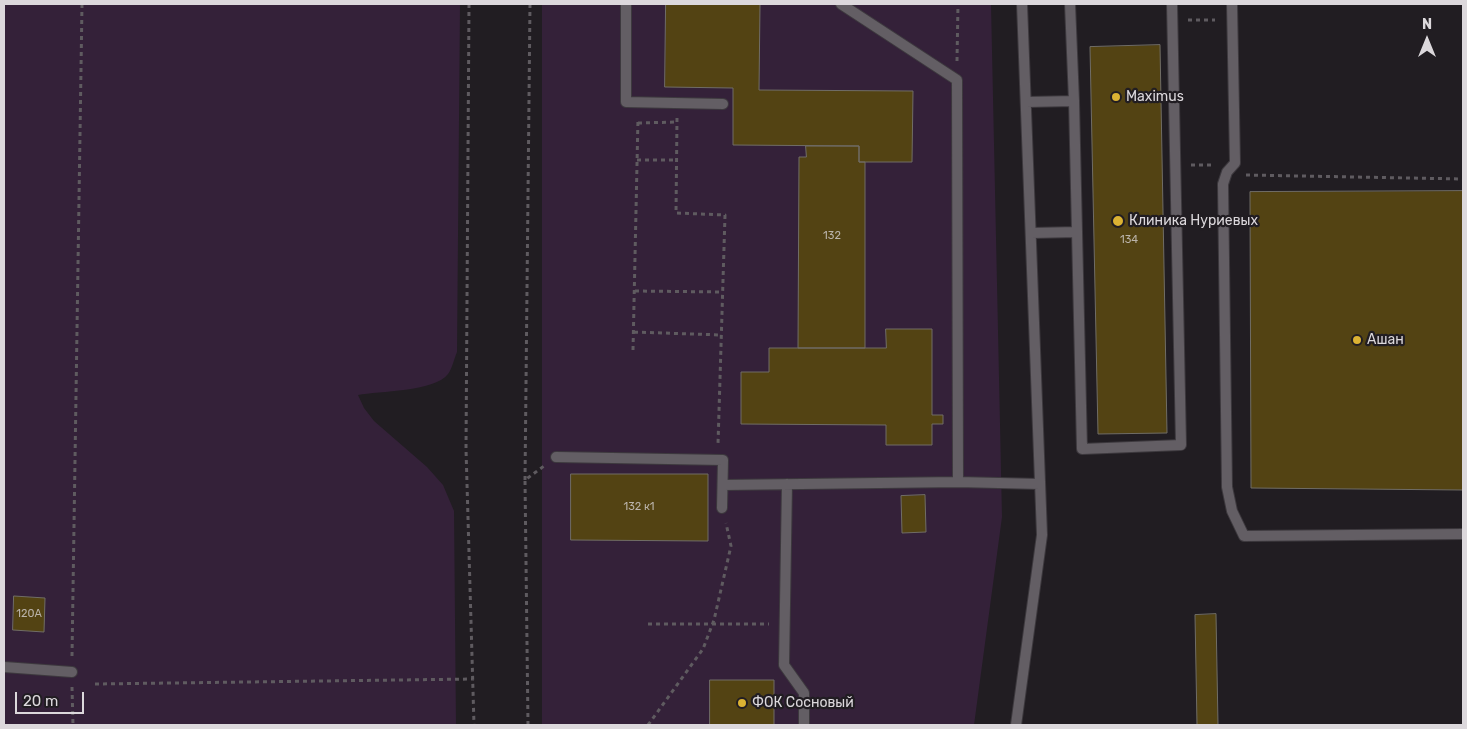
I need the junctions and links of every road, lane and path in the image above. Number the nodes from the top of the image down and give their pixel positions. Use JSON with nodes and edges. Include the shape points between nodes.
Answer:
{"nodes":[{"id":1,"x":82,"y":4,"type":"edge"},
{"id":2,"x":469,"y":4,"type":"edge"},
{"id":3,"x":530,"y":4,"type":"edge"},
{"id":4,"x":626,"y":4,"type":"edge"},
{"id":5,"x":841,"y":4,"type":"edge"},
{"id":6,"x":958,"y":4,"type":"edge"},
{"id":7,"x":1022,"y":4,"type":"edge"},
{"id":8,"x":1070,"y":4,"type":"edge"},
{"id":9,"x":1172,"y":4,"type":"edge"},
{"id":10,"x":1232,"y":4,"type":"edge"},
{"id":11,"x":1172,"y":19,"type":"junction"},
{"id":12,"x":1215,"y":20,"type":"dead end"},
{"id":13,"x":957,"y":80,"type":"junction"},
{"id":14,"x":1074,"y":101,"type":"junction"},
{"id":15,"x":638,"y":102,"type":"junction"},
{"id":16,"x":1026,"y":102,"type":"junction"},
{"id":17,"x":678,"y":103,"type":"junction"},
{"id":18,"x":723,"y":104,"type":"dead end"},
{"id":19,"x":677,"y":122,"type":"junction"},
{"id":20,"x":638,"y":123,"type":"junction"},
{"id":21,"x":637,"y":160,"type":"junction"},
{"id":22,"x":676,"y":160,"type":"junction"},
{"id":23,"x":1175,"y":165,"type":"junction"},
{"id":24,"x":1223,"y":168,"type":"junction"},
{"id":25,"x":1463,"y":179,"type":"edge"},
{"id":26,"x":1077,"y":232,"type":"junction"},
{"id":27,"x":1031,"y":233,"type":"junction"},
{"id":28,"x":635,"y":291,"type":"junction"},
{"id":29,"x":723,"y":292,"type":"junction"},
{"id":30,"x":634,"y":332,"type":"junction"},
{"id":31,"x":722,"y":335,"type":"junction"},
{"id":32,"x":633,"y":350,"type":"dead end"},
{"id":33,"x":556,"y":457,"type":"joint"},
{"id":34,"x":718,"y":460,"type":"junction"},
{"id":35,"x":525,"y":480,"type":"junction"},
{"id":36,"x":958,"y":482,"type":"junction"},
{"id":37,"x":787,"y":484,"type":"junction"},
{"id":38,"x":1040,"y":484,"type":"junction"},
{"id":39,"x":723,"y":485,"type":"junction"},
{"id":40,"x":722,"y":508,"type":"joint"},
{"id":41,"x":1463,"y":534,"type":"edge"},
{"id":42,"x":648,"y":624,"type":"dead end"},
{"id":43,"x":712,"y":624,"type":"junction"},
{"id":44,"x":785,"y":624,"type":"junction"},
{"id":45,"x":4,"y":667,"type":"edge"},
{"id":46,"x":72,"y":672,"type":"junction"},
{"id":47,"x":474,"y":679,"type":"junction"},
{"id":48,"x":95,"y":684,"type":"dead end"},
{"id":49,"x":73,"y":725,"type":"edge"},
{"id":50,"x":474,"y":725,"type":"edge"},
{"id":51,"x":528,"y":725,"type":"edge"},
{"id":52,"x":648,"y":725,"type":"edge"},
{"id":53,"x":804,"y":725,"type":"edge"},
{"id":54,"x":1016,"y":725,"type":"edge"}],
"edges":[{"from":1,"to":46,"type":"path"},
{"from":2,"to":47,"type":"path","via":[[466,450]]},
{"from":3,"to":35,"type":"path"},
{"from":4,"to":15,"type":"lane","via":[[626,102]]},
{"from":5,"to":13,"type":"lane"},
{"from":6,"to":13,"type":"path"},
{"from":7,"to":16,"type":"lane"},
{"from":8,"to":14,"type":"lane"},
{"from":9,"to":11,"type":"lane"},
{"from":10,"to":24,"type":"lane","via":[[1235,163]]},
{"from":11,"to":12,"type":"path"},
{"from":11,"to":23,"type":"lane"},
{"from":13,"to":36,"type":"lane"},
{"from":14,"to":16,"type":"lane"},
{"from":14,"to":26,"type":"lane"},
{"from":15,"to":17,"type":"lane"},
{"from":15,"to":20,"type":"path"},
{"from":16,"to":27,"type":"lane"},
{"from":17,"to":18,"type":"lane"},
{"from":17,"to":19,"type":"path"},
{"from":19,"to":20,"type":"path"},
{"from":19,"to":22,"type":"path"},
{"from":20,"to":21,"type":"path"},
{"from":21,"to":22,"type":"path"},
{"from":21,"to":28,"type":"path"},
{"from":22,"to":29,"type":"path","via":[[676,213],[725,215]]},
{"from":23,"to":24,"type":"path"},
{"from":23,"to":26,"type":"lane","via":[[1180,445],[1082,450]]},
{"from":24,"to":25,"type":"path","via":[[1256,176]]},
{"from":24,"to":41,"type":"lane","via":[[1227,487],[1232,511],[1244,536]]},
{"from":26,"to":27,"type":"lane"},
{"from":27,"to":38,"type":"lane"},
{"from":28,"to":29,"type":"path"},
{"from":28,"to":30,"type":"path"},
{"from":29,"to":31,"type":"path"},
{"from":30,"to":31,"type":"path"},
{"from":30,"to":32,"type":"path"},
{"from":31,"to":34,"type":"path"},
{"from":33,"to":34,"type":"lane"},
{"from":33,"to":35,"type":"path"},
{"from":34,"to":39,"type":"lane","via":[[723,460]]},
{"from":35,"to":51,"type":"path"},
{"from":36,"to":37,"type":"lane"},
{"from":36,"to":38,"type":"lane"},
{"from":37,"to":39,"type":"lane"},
{"from":37,"to":44,"type":"lane"},
{"from":38,"to":54,"type":"lane","via":[[1042,535]]},
{"from":39,"to":40,"type":"lane"},
{"from":40,"to":43,"type":"path","via":[[731,546]]},
{"from":42,"to":43,"type":"path"},
{"from":43,"to":44,"type":"path"},
{"from":43,"to":52,"type":"path","via":[[702,649]]},
{"from":44,"to":53,"type":"lane","via":[[784,665],[804,693]]},
{"from":45,"to":46,"type":"lane"},
{"from":46,"to":49,"type":"path"},
{"from":47,"to":48,"type":"path"},
{"from":47,"to":50,"type":"path"}]}
